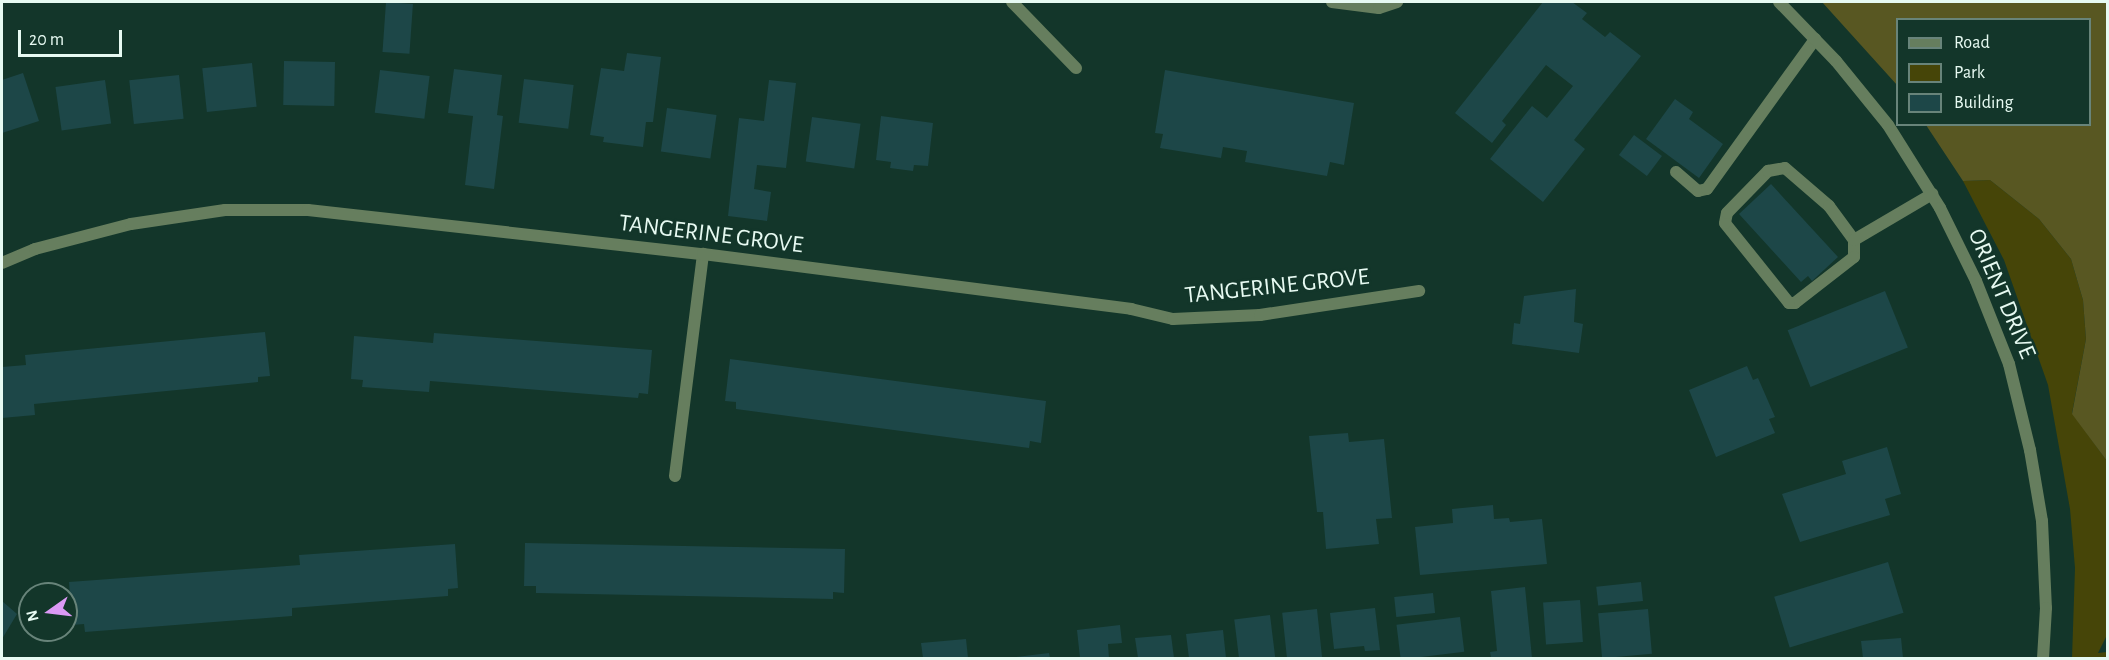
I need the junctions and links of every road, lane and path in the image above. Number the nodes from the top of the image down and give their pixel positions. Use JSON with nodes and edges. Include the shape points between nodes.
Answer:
{"nodes":[{"id":1,"x":1012,"y":2,"type":"edge"},
{"id":2,"x":1332,"y":2,"type":"edge"},
{"id":3,"x":1397,"y":2,"type":"edge"},
{"id":4,"x":1779,"y":2,"type":"edge"},
{"id":5,"x":1815,"y":39,"type":"junction"},
{"id":6,"x":1076,"y":68,"type":"dead end"},
{"id":7,"x":1676,"y":172,"type":"dead end"},
{"id":8,"x":1932,"y":194,"type":"junction"},
{"id":9,"x":1854,"y":240,"type":"junction"},
{"id":10,"x":704,"y":255,"type":"junction"},
{"id":11,"x":2,"y":263,"type":"edge"},
{"id":12,"x":1419,"y":291,"type":"dead end"},
{"id":13,"x":675,"y":476,"type":"dead end"},
{"id":14,"x":2043,"y":658,"type":"edge"}],
"edges":[{"from":1,"to":6,"type":"street"},
{"from":2,"to":3,"type":"street","via":[[1379,8]]},
{"from":4,"to":5,"type":"street","name":"ORIENT DRIVE"},
{"from":5,"to":7,"type":"street","via":[[1707,189],[1698,191]]},
{"from":5,"to":8,"type":"street","name":"ORIENT DRIVE","via":[[1888,125]]},
{"from":8,"to":9,"type":"street"},
{"from":8,"to":14,"type":"street","name":"ORIENT DRIVE","via":[[1976,281],[2009,364],[2025,429],[2042,521],[2046,608]]},
{"from":9,"to":9,"type":"street","via":[[1829,206],[1785,168],[1768,171],[1727,213],[1725,223],[1789,303],[1804,300],[1854,257]]},
{"from":10,"to":11,"type":"street","name":"TANGERINE GROVE","via":[[408,219],[308,210],[225,210],[131,224],[35,249]]},
{"from":10,"to":12,"type":"street","name":"TANGERINE GROVE","via":[[1131,309],[1173,319],[1260,315]]},
{"from":10,"to":13,"type":"street"}]}
